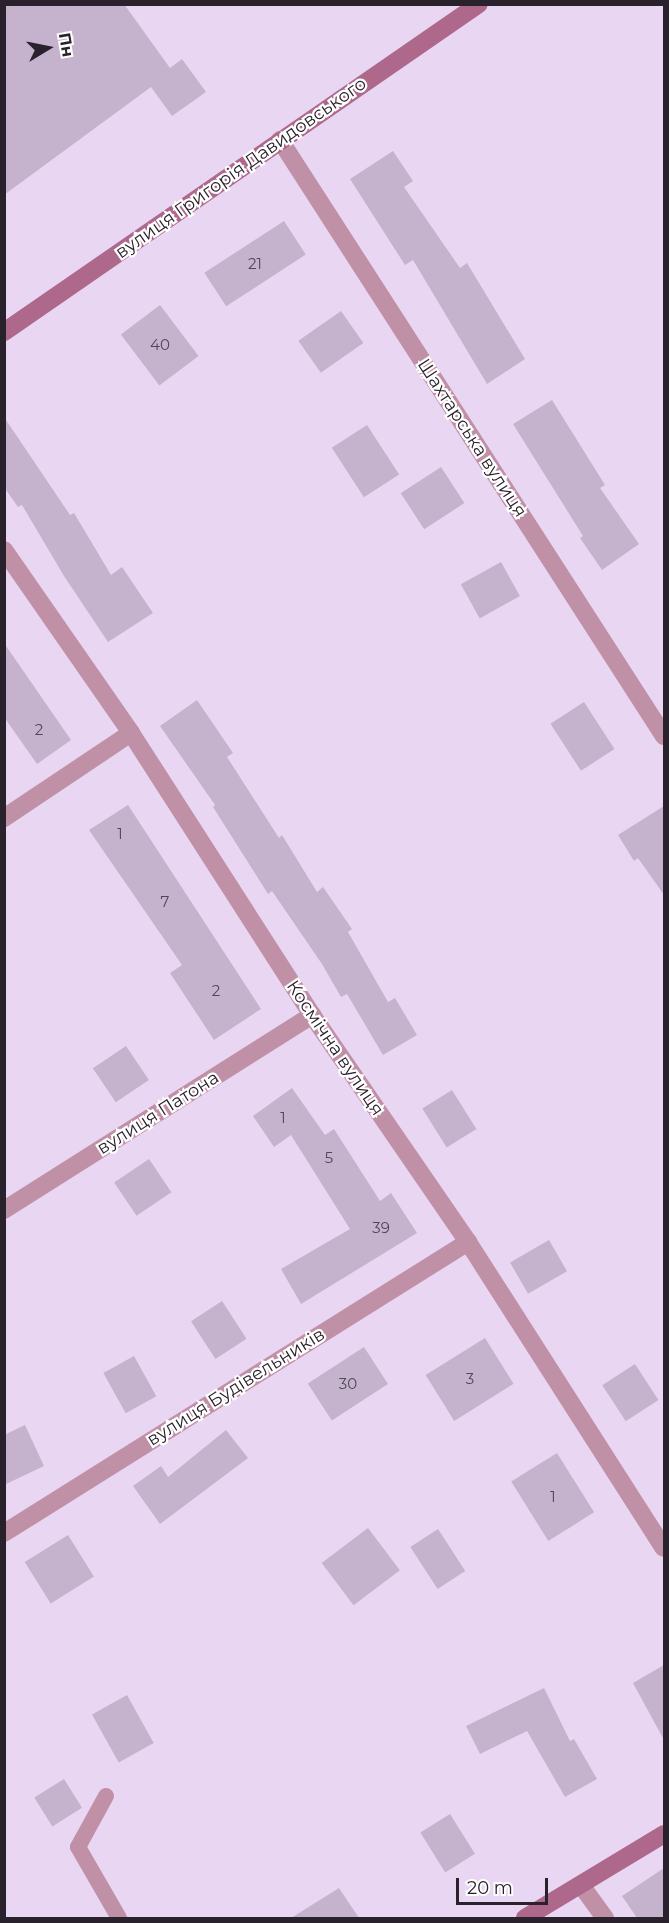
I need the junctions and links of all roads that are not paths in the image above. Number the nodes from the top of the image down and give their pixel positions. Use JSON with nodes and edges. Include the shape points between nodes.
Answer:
{"nodes":[{"id":1,"x":479,"y":4,"type":"edge"},
{"id":2,"x":279,"y":140,"type":"junction"},
{"id":3,"x":4,"y":332,"type":"edge"},
{"id":4,"x":4,"y":550,"type":"edge"},
{"id":5,"x":131,"y":733,"type":"junction"},
{"id":6,"x":664,"y":736,"type":"edge"},
{"id":7,"x":4,"y":818,"type":"edge"},
{"id":8,"x":312,"y":1015,"type":"junction"},
{"id":9,"x":4,"y":1210,"type":"edge"},
{"id":10,"x":468,"y":1242,"type":"junction"},
{"id":11,"x":4,"y":1533,"type":"edge"},
{"id":12,"x":664,"y":1548,"type":"edge"},
{"id":13,"x":106,"y":1796,"type":"dead end"},
{"id":14,"x":664,"y":1834,"type":"edge"},
{"id":15,"x":581,"y":1885,"type":"junction"},
{"id":16,"x":119,"y":1918,"type":"edge"},
{"id":17,"x":525,"y":1918,"type":"edge"},
{"id":18,"x":605,"y":1918,"type":"edge"}],
"edges":[{"from":1,"to":2,"type":"street","name":"вулиця Григорія Давидовського"},
{"from":2,"to":3,"type":"street","name":"вулиця Григорія Давидовського"},
{"from":2,"to":6,"type":"street","name":"Шахтарська вулиця"},
{"from":4,"to":5,"type":"street","name":"Космічна вулиця"},
{"from":5,"to":7,"type":"street"},
{"from":5,"to":8,"type":"street","name":"Космічна вулиця"},
{"from":8,"to":9,"type":"street","name":"вулиця Патона"},
{"from":8,"to":10,"type":"street","name":"Космічна вулиця"},
{"from":10,"to":11,"type":"street","name":"вулиця Будівельників"},
{"from":10,"to":12,"type":"street","name":"Космічна вулиця"},
{"from":13,"to":16,"type":"lane","via":[[78,1847]]},
{"from":14,"to":15,"type":"street"},
{"from":15,"to":17,"type":"street"},
{"from":15,"to":18,"type":"street"}]}
